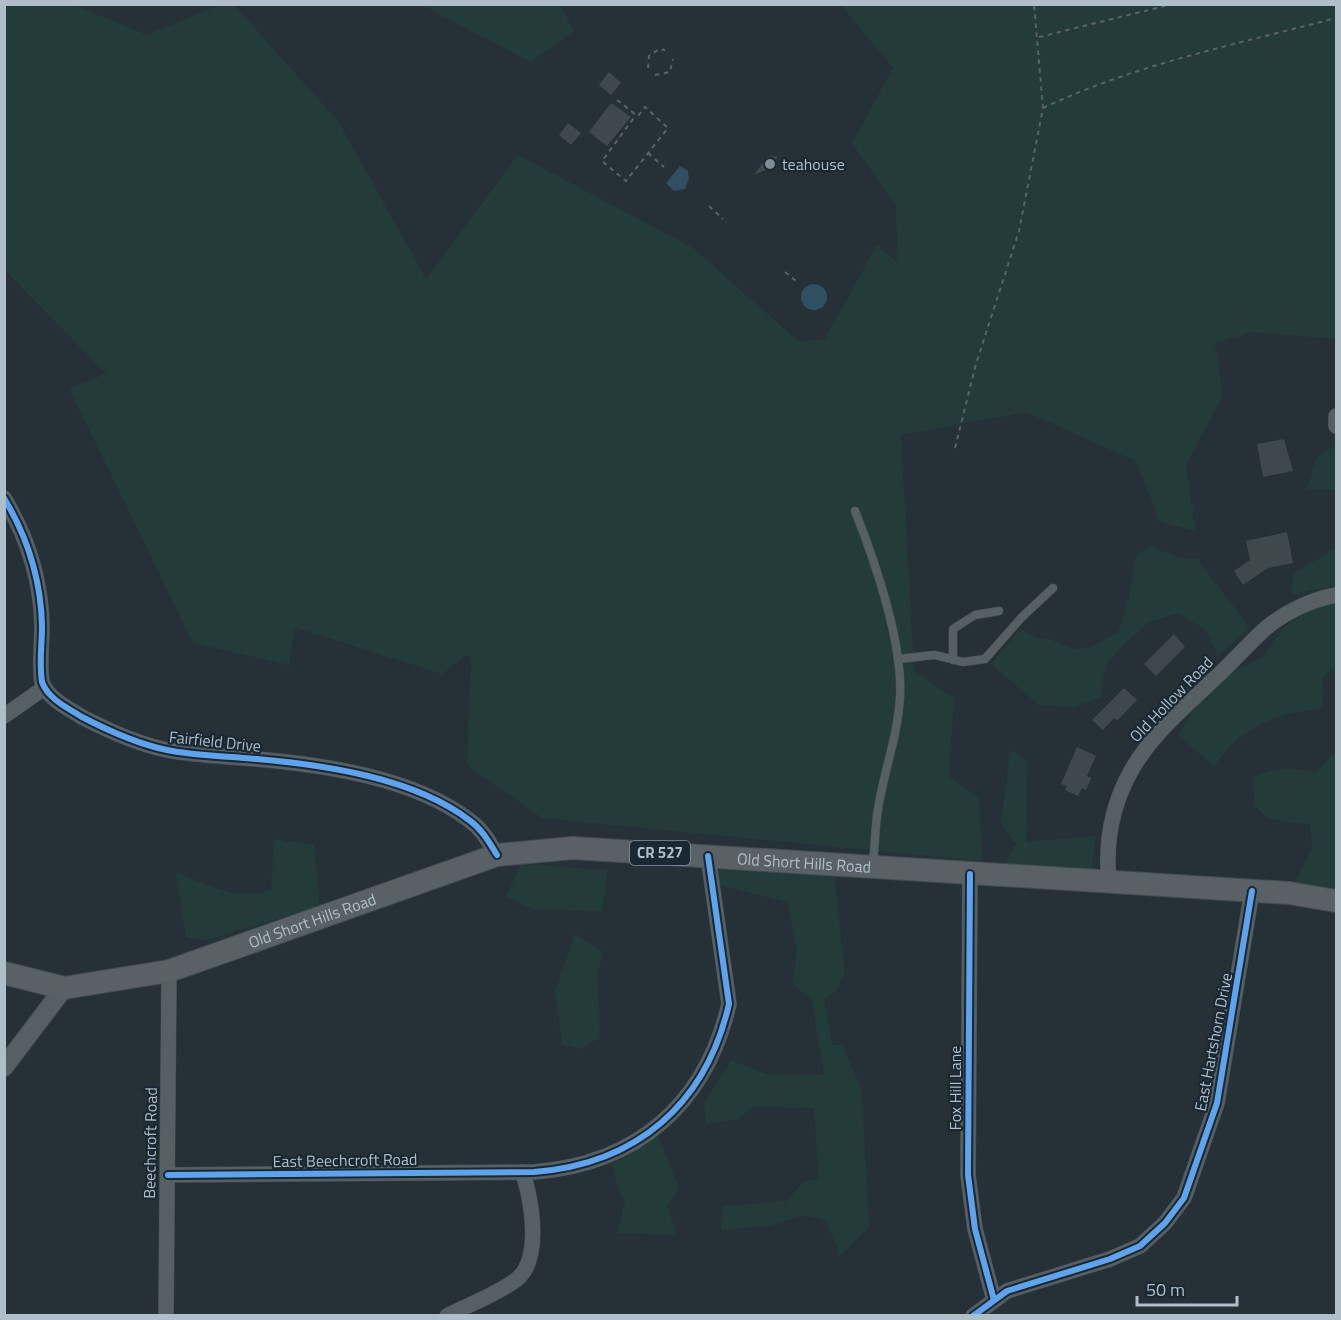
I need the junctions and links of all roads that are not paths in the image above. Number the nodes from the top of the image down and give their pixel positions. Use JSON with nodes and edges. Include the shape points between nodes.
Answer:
{"nodes":[{"id":1,"x":1336,"y":416,"type":"edge"},
{"id":2,"x":1336,"y":426,"type":"edge"},
{"id":3,"x":4,"y":498,"type":"edge"},
{"id":4,"x":855,"y":511,"type":"dead end"},
{"id":5,"x":1053,"y":588,"type":"dead end"},
{"id":6,"x":1336,"y":595,"type":"edge"},
{"id":7,"x":999,"y":611,"type":"dead end"},
{"id":8,"x":898,"y":659,"type":"junction"},
{"id":9,"x":953,"y":660,"type":"junction"},
{"id":10,"x":44,"y":688,"type":"junction"},
{"id":11,"x":4,"y":716,"type":"edge"},
{"id":12,"x":497,"y":855,"type":"junction"},
{"id":13,"x":708,"y":856,"type":"junction"},
{"id":14,"x":873,"y":868,"type":"junction"},
{"id":15,"x":970,"y":874,"type":"junction"},
{"id":16,"x":1108,"y":882,"type":"junction"},
{"id":17,"x":1252,"y":891,"type":"junction"},
{"id":18,"x":1336,"y":901,"type":"edge"},
{"id":19,"x":169,"y":970,"type":"junction"},
{"id":20,"x":4,"y":973,"type":"edge"},
{"id":21,"x":64,"y":988,"type":"junction"},
{"id":22,"x":4,"y":1067,"type":"edge"},
{"id":23,"x":522,"y":1172,"type":"junction"},
{"id":24,"x":168,"y":1175,"type":"junction"},
{"id":25,"x":994,"y":1300,"type":"junction"},
{"id":26,"x":166,"y":1316,"type":"edge"},
{"id":27,"x":447,"y":1316,"type":"edge"},
{"id":28,"x":973,"y":1316,"type":"edge"}],
"edges":[{"from":1,"to":2,"type":"street"},
{"from":3,"to":10,"type":"street","via":[[18,520],[35,567]]},
{"from":4,"to":8,"type":"lane","via":[[874,559]]},
{"from":5,"to":9,"type":"lane","via":[[985,659]]},
{"from":6,"to":16,"type":"street","name":"Old Hollow Road","via":[[1298,608],[1267,627],[1154,738],[1131,771],[1116,807],[1108,846]]},
{"from":7,"to":9,"type":"lane","via":[[975,615],[953,629]]},
{"from":8,"to":9,"type":"lane","via":[[935,655]]},
{"from":8,"to":14,"type":"lane","via":[[896,735],[878,808]]},
{"from":10,"to":11,"type":"street"},
{"from":10,"to":12,"type":"street","name":"Fairfield Drive","via":[[66,707],[147,745],[190,754],[344,771],[398,785],[469,819]]},
{"from":12,"to":13,"type":"main road","name":"Old Short Hills Road","number":"CR 527","via":[[573,848]]},
{"from":12,"to":19,"type":"main road","name":"Old Short Hills Road","number":"CR 527"},
{"from":13,"to":14,"type":"main road","name":"Old Short Hills Road","number":"CR 527"},
{"from":13,"to":23,"type":"street","name":"East Beechcroft Road","via":[[729,1004],[709,1064],[677,1108],[638,1141],[580,1166]]},
{"from":14,"to":15,"type":"main road","name":"Old Short Hills Road","number":"CR 527"},
{"from":15,"to":16,"type":"main road","name":"Old Short Hills Road","number":"CR 527"},
{"from":15,"to":25,"type":"street","name":"Fox Hill Lane","via":[[969,1175],[975,1228]]},
{"from":16,"to":17,"type":"main road","name":"Old Short Hills Road","number":"CR 527"},
{"from":17,"to":18,"type":"main road","name":"Old Short Hills Road","number":"CR 527"},
{"from":17,"to":25,"type":"street","name":"East Hartshorn Drive","via":[[1217,1103],[1184,1198],[1140,1246],[1007,1291]]},
{"from":19,"to":21,"type":"main road","name":"Old Short Hills Road","number":"CR 527"},
{"from":19,"to":24,"type":"street","name":"Beechcroft Road"},
{"from":20,"to":21,"type":"main road","name":"Old Short Hills Road","number":"CR 527"},
{"from":21,"to":22,"type":"street"},
{"from":23,"to":24,"type":"street","name":"East Beechcroft Road"},
{"from":23,"to":27,"type":"street","via":[[531,1197],[533,1221],[528,1256],[519,1278]]},
{"from":24,"to":26,"type":"street","name":"Beechcroft Road"},
{"from":25,"to":28,"type":"street","name":"East Hartshorn Drive"}]}
